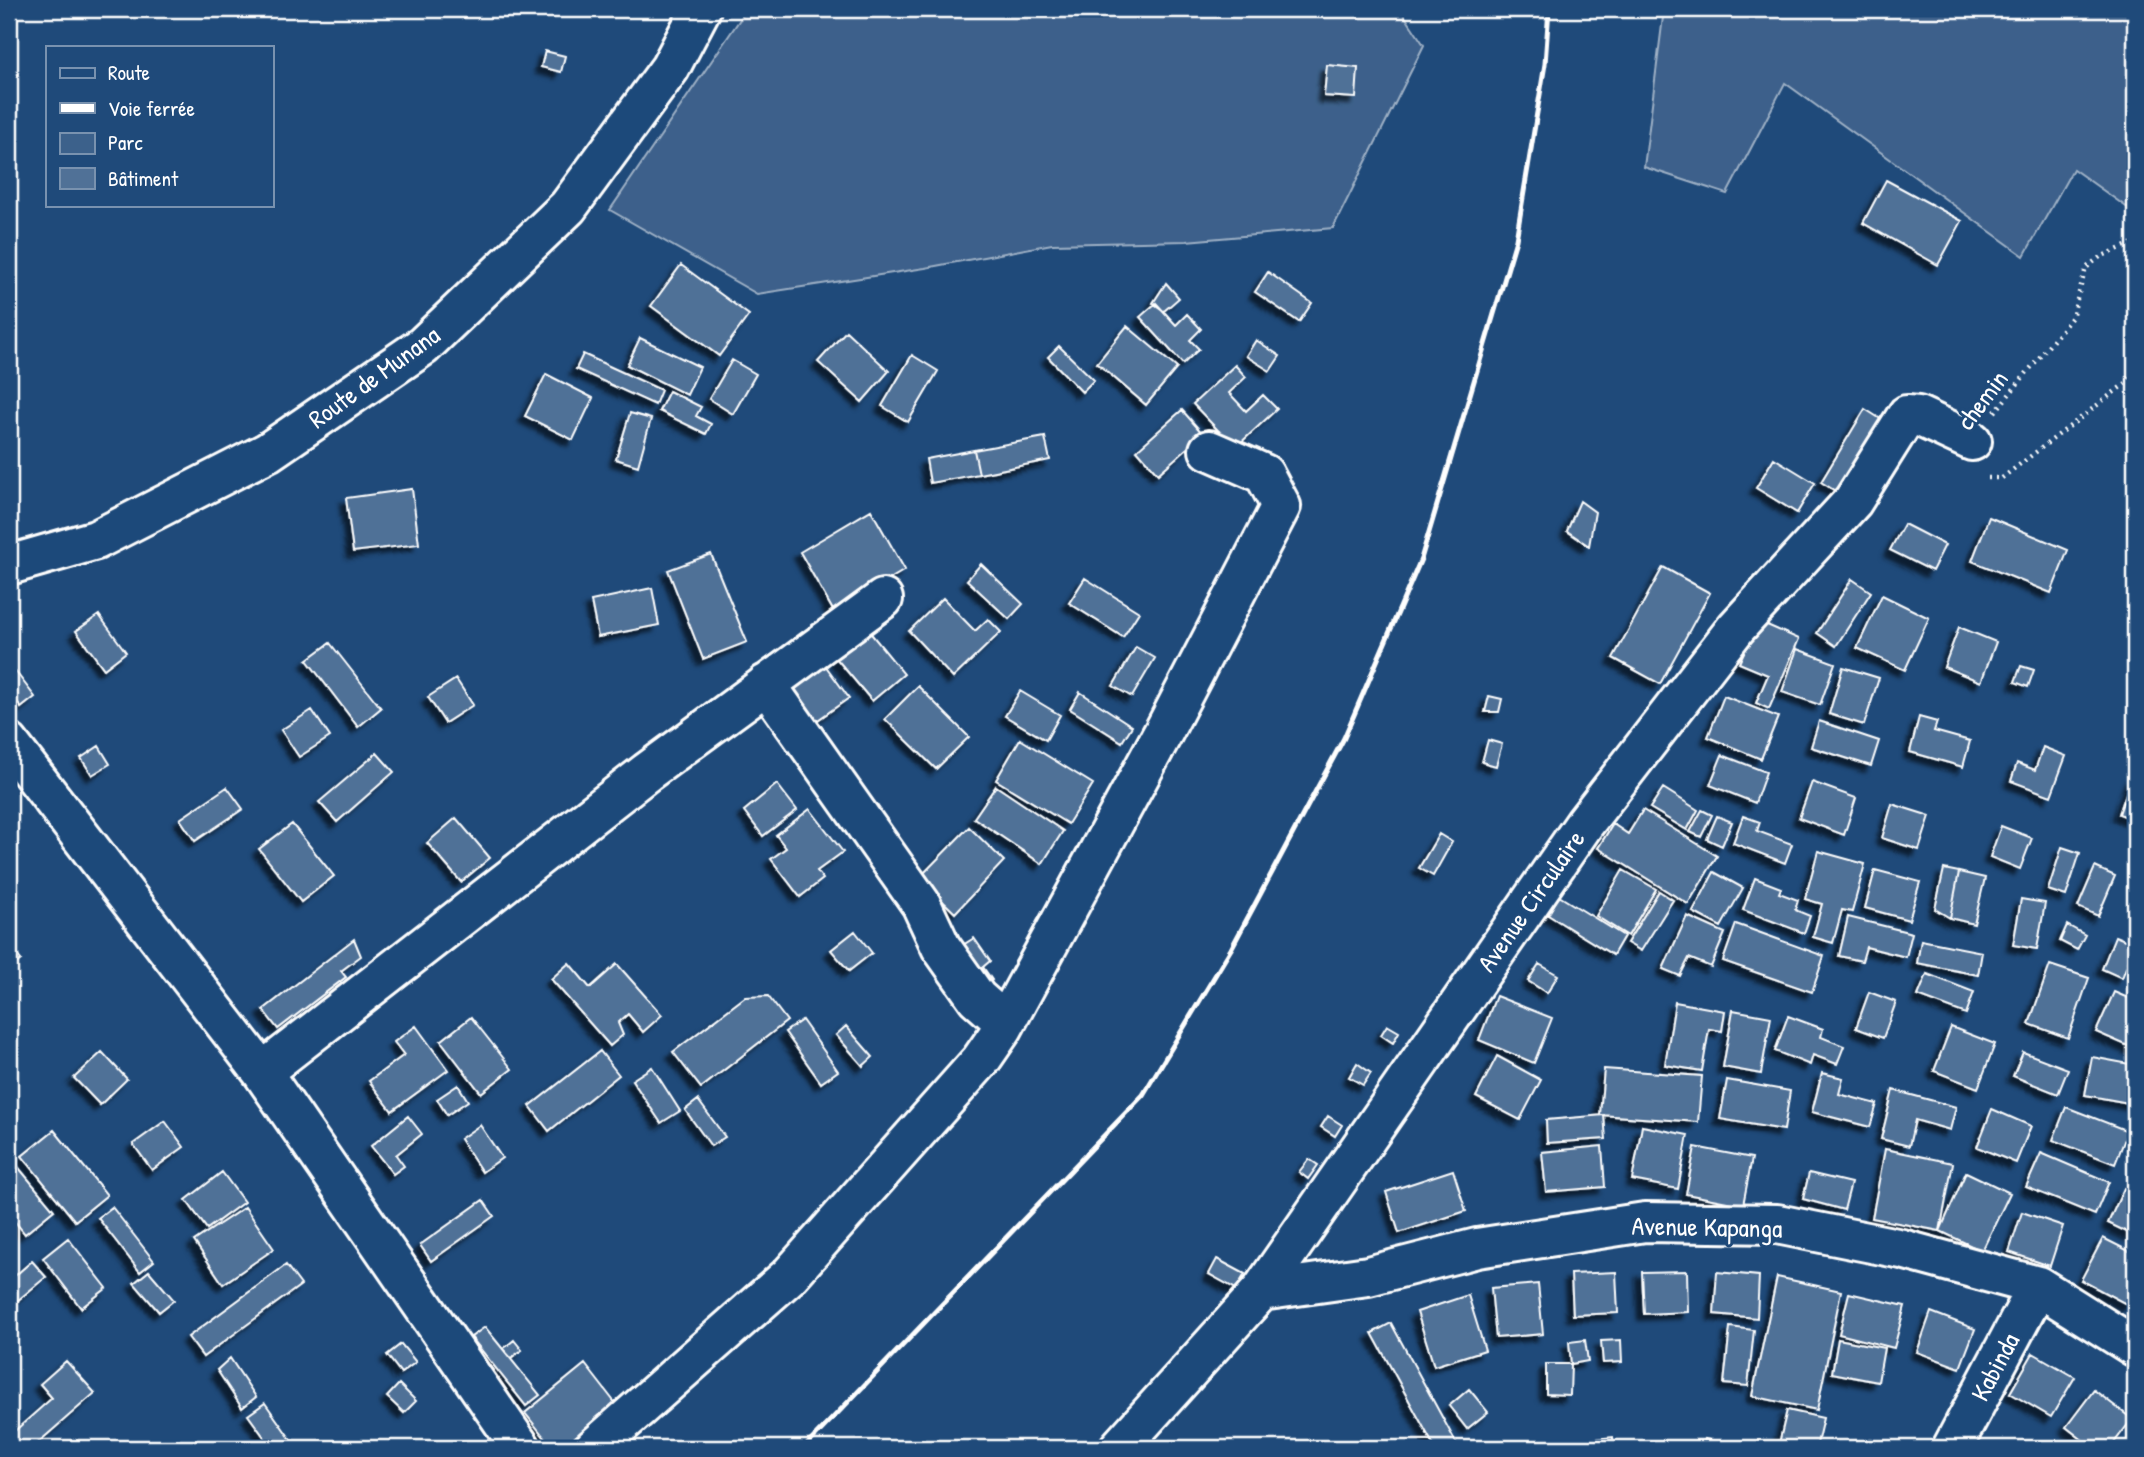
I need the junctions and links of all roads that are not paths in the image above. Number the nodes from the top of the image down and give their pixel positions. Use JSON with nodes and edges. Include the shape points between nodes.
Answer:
{"nodes":[{"id":1,"x":701,"y":9,"type":"edge"},
{"id":2,"x":1972,"y":441,"type":"road end"},
{"id":3,"x":1209,"y":450,"type":"dead end"},
{"id":4,"x":9,"y":565,"type":"edge"},
{"id":5,"x":883,"y":598,"type":"dead end"},
{"id":6,"x":766,"y":684,"type":"junction"},
{"id":7,"x":9,"y":743,"type":"edge"},
{"id":8,"x":1003,"y":1028,"type":"junction"},
{"id":9,"x":262,"y":1072,"type":"junction"},
{"id":10,"x":2038,"y":1286,"type":"junction"},
{"id":11,"x":1261,"y":1291,"type":"junction"},
{"id":12,"x":2135,"y":1347,"type":"edge"},
{"id":13,"x":521,"y":1448,"type":"edge"},
{"id":14,"x":593,"y":1448,"type":"edge"},
{"id":15,"x":1119,"y":1448,"type":"edge"},
{"id":16,"x":1952,"y":1448,"type":"edge"}],
"edges":[{"from":1,"to":4,"type":"street","name":"Route de Munana","via":[[670,68],[568,207],[423,346],[268,452],[96,540]]},
{"from":2,"to":11,"type":"street","name":"Avenue Circulaire","via":[[1906,415],[1853,501],[1736,628],[1585,823]]},
{"from":3,"to":8,"type":"street","via":[[1264,474],[1281,506]]},
{"from":5,"to":6,"type":"street"},
{"from":6,"to":8,"type":"street","via":[[921,904],[940,947],[977,998],[1002,1020]]},
{"from":6,"to":9,"type":"street"},
{"from":7,"to":9,"type":"street"},
{"from":8,"to":14,"type":"street","via":[[981,1060],[789,1276]]},
{"from":9,"to":13,"type":"street"},
{"from":10,"to":11,"type":"street","name":"Avenue Kapanga","via":[[1902,1249],[1777,1224],[1645,1222],[1477,1248],[1368,1276]]},
{"from":10,"to":12,"type":"street","name":"Avenue Kapanga"},
{"from":10,"to":16,"type":"street","name":"Kabinda"},
{"from":11,"to":15,"type":"street","name":"Avenue Circulaire"}]}
